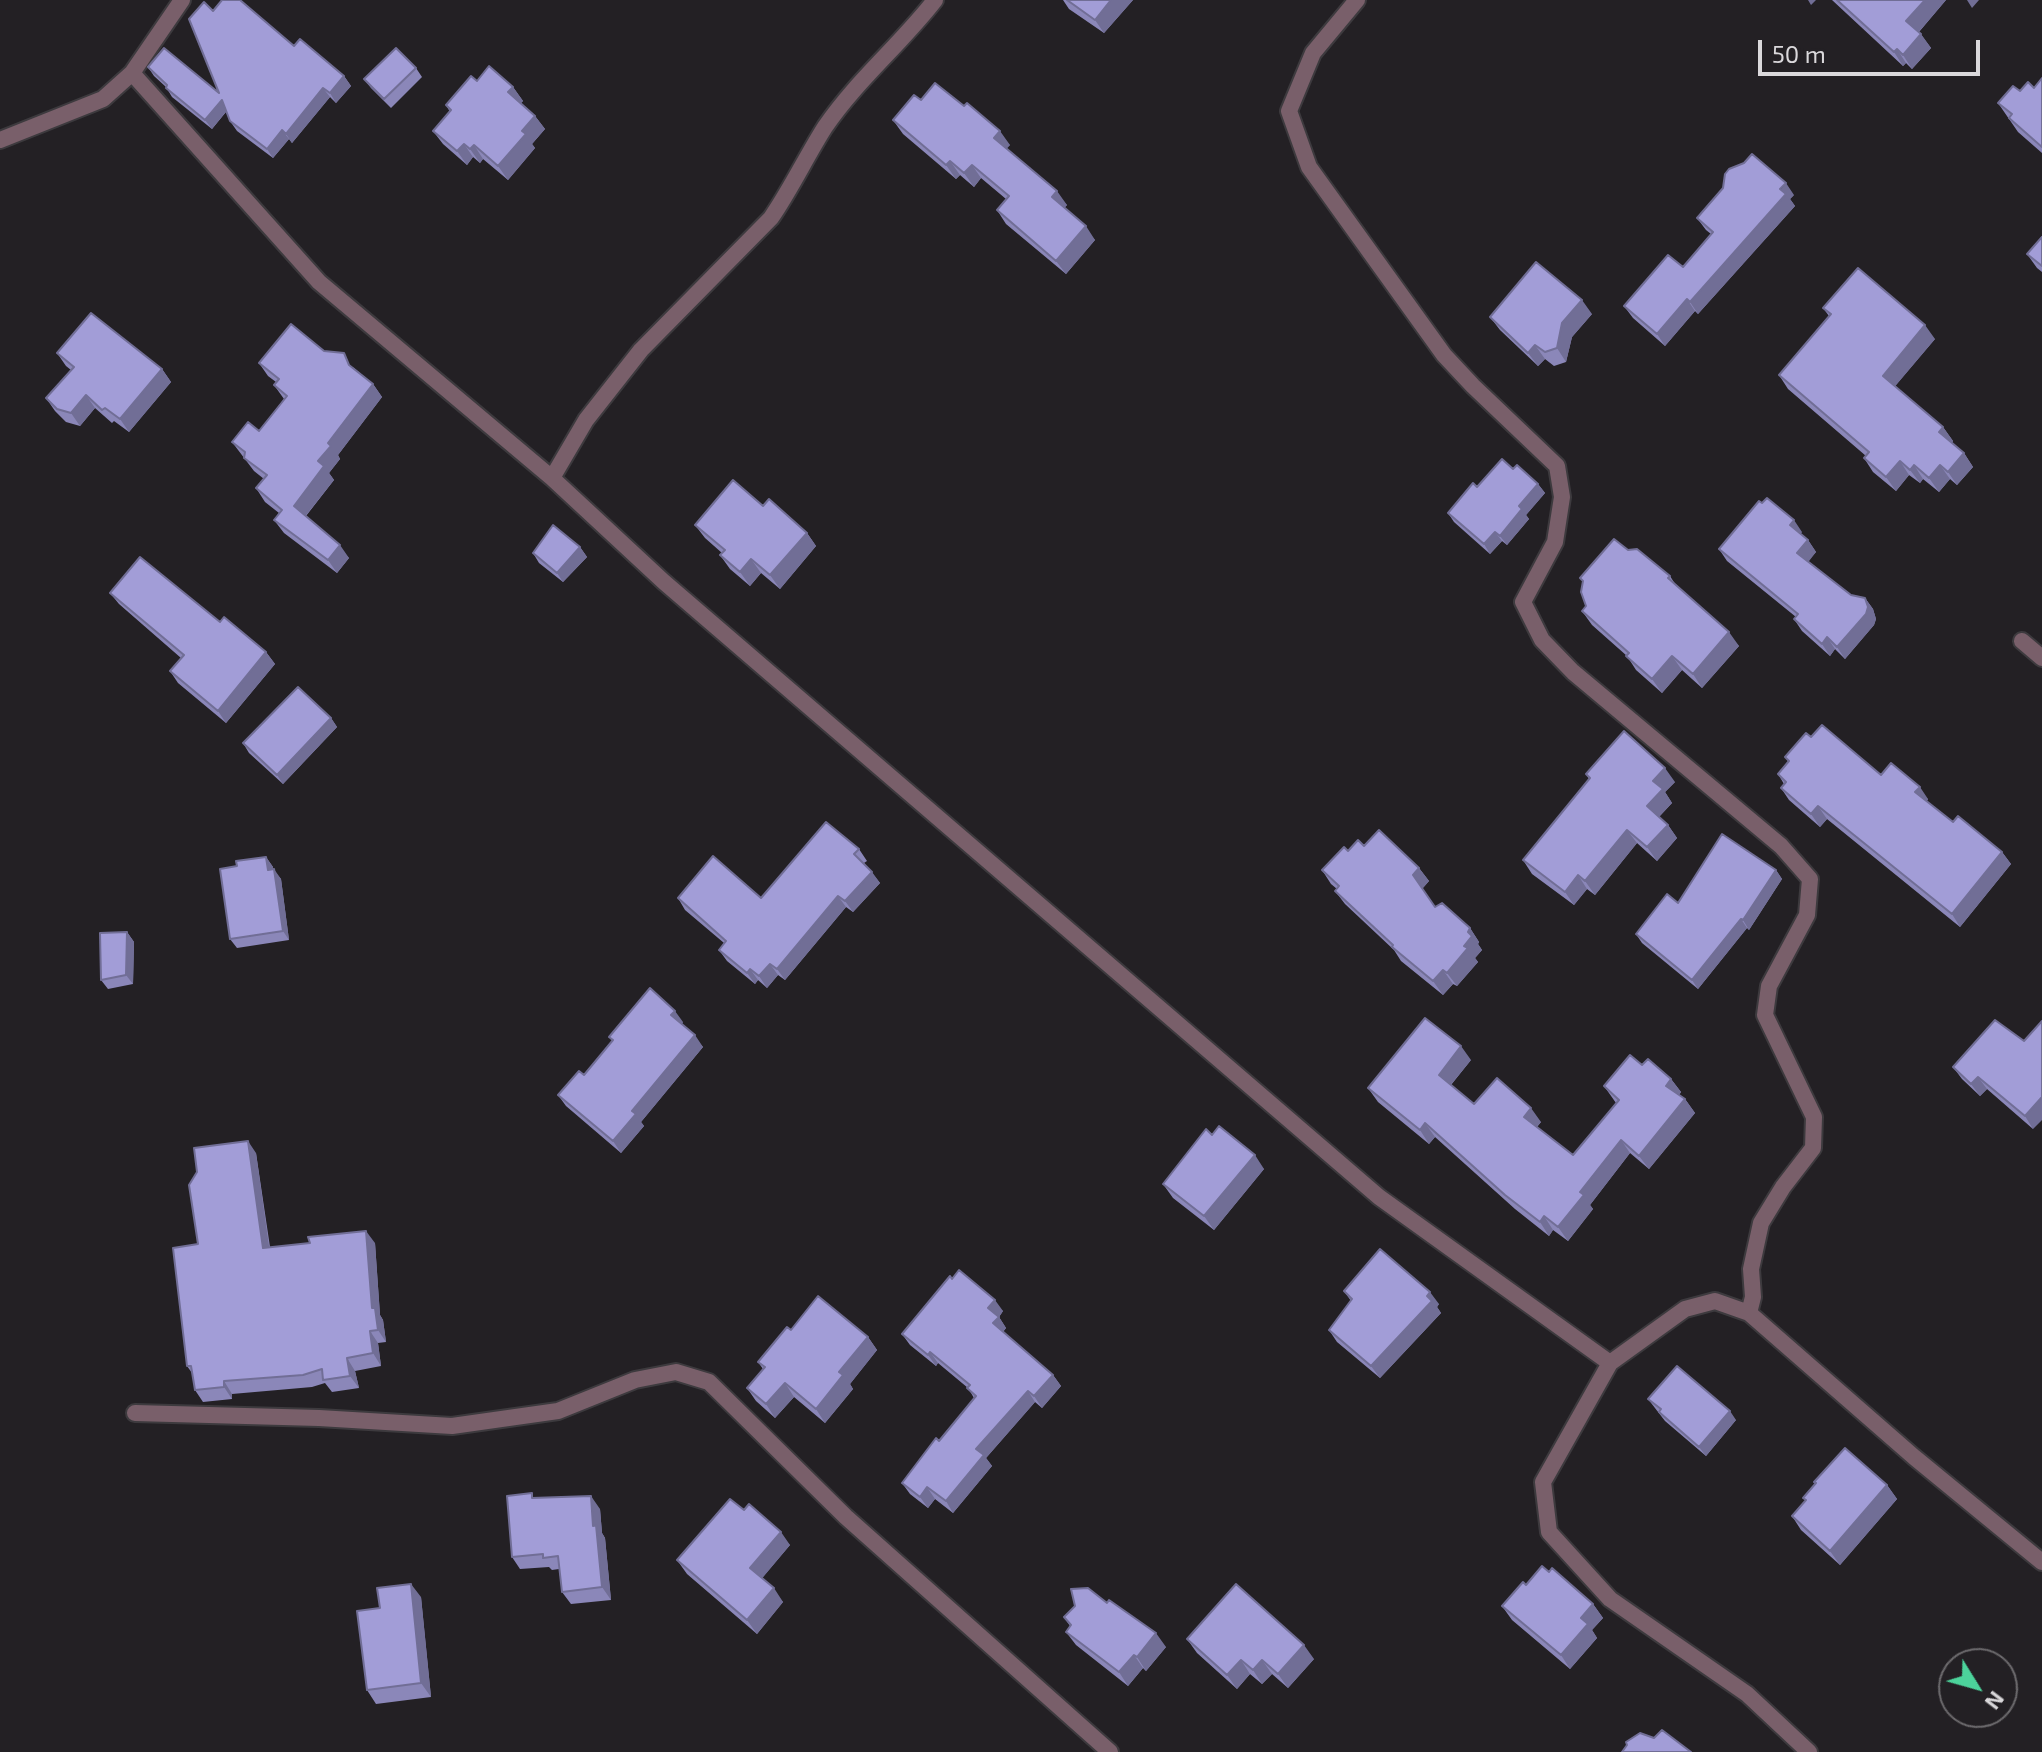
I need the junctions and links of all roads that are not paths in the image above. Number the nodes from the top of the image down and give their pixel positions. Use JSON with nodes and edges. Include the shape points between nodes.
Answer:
{"nodes":[{"id":1,"x":182,"y":0,"type":"edge"},
{"id":2,"x":935,"y":0,"type":"edge"},
{"id":3,"x":1357,"y":0,"type":"edge"},
{"id":4,"x":132,"y":73,"type":"junction"},
{"id":5,"x":0,"y":140,"type":"edge"},
{"id":6,"x":552,"y":478,"type":"junction"},
{"id":7,"x":2022,"y":641,"type":"dead end"},
{"id":8,"x":2042,"y":658,"type":"edge"},
{"id":9,"x":1749,"y":1313,"type":"junction"},
{"id":10,"x":1610,"y":1363,"type":"junction"},
{"id":11,"x":135,"y":1413,"type":"dead end"},
{"id":12,"x":2042,"y":1562,"type":"edge"},
{"id":13,"x":1110,"y":1752,"type":"edge"},
{"id":14,"x":1809,"y":1752,"type":"edge"}],
"edges":[{"from":1,"to":4,"type":"street"},
{"from":2,"to":6,"type":"street","via":[[825,127],[771,218],[641,350],[586,420]]},
{"from":3,"to":9,"type":"street","via":[[1313,53],[1289,111],[1309,167],[1444,355],[1557,466],[1562,497],[1555,542],[1523,602],[1542,640],[1781,846],[1810,879],[1807,915],[1769,986],[1765,1015],[1814,1117],[1813,1148],[1761,1223]]},
{"from":4,"to":5,"type":"street","via":[[103,99]]},
{"from":4,"to":6,"type":"street","via":[[319,282]]},
{"from":6,"to":10,"type":"street","via":[[664,582],[1379,1197]]},
{"from":7,"to":8,"type":"street"},
{"from":9,"to":10,"type":"street","via":[[1715,1301],[1685,1309]]},
{"from":9,"to":12,"type":"street"},
{"from":10,"to":14,"type":"street","via":[[1543,1482],[1549,1532],[1610,1599],[1747,1694]]},
{"from":11,"to":13,"type":"street","via":[[452,1426],[558,1411],[635,1380],[676,1372],[709,1382],[846,1517]]}]}
